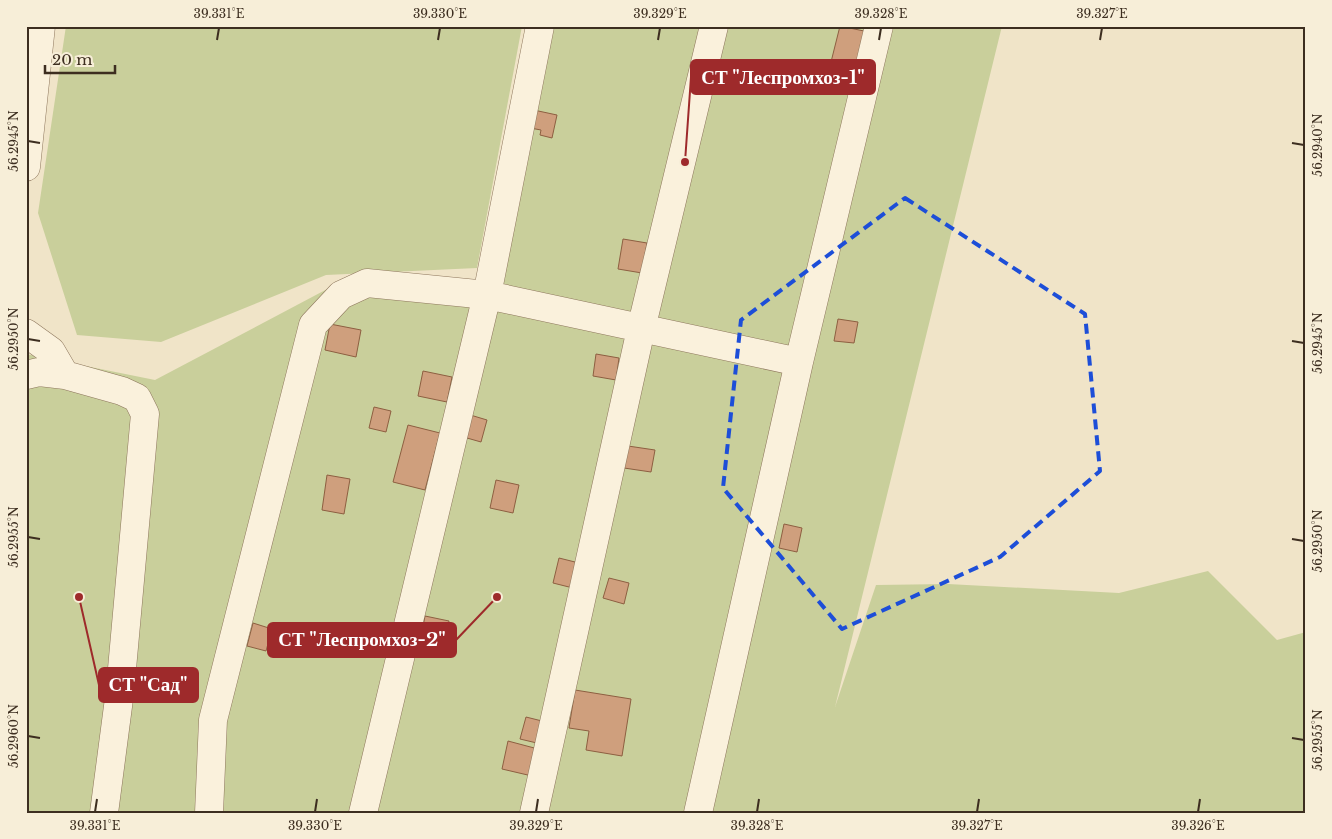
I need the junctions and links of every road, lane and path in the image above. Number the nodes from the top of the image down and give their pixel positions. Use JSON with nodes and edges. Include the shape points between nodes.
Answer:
{"nodes":[{"id":1,"x":41,"y":26,"type":"edge"},
{"id":2,"x":540,"y":26,"type":"edge"},
{"id":3,"x":714,"y":26,"type":"edge"},
{"id":4,"x":879,"y":26,"type":"edge"},
{"id":5,"x":26,"y":167,"type":"edge"},
{"id":6,"x":487,"y":295,"type":"junction"},
{"id":7,"x":641,"y":329,"type":"junction"},
{"id":8,"x":26,"y":333,"type":"edge"},
{"id":9,"x":799,"y":362,"type":"junction"},
{"id":10,"x":26,"y":375,"type":"edge"},
{"id":11,"x":65,"y":375,"type":"junction"},
{"id":12,"x":104,"y":813,"type":"edge"},
{"id":13,"x":210,"y":813,"type":"edge"},
{"id":14,"x":363,"y":813,"type":"edge"},
{"id":15,"x":534,"y":813,"type":"edge"},
{"id":16,"x":698,"y":813,"type":"edge"}],
"edges":[{"from":1,"to":5,"type":"street"},
{"from":2,"to":6,"type":"street"},
{"from":3,"to":7,"type":"street"},
{"from":4,"to":9,"type":"street"},
{"from":6,"to":7,"type":"street"},
{"from":6,"to":13,"type":"street","via":[[367,283],[341,295],[313,326],[213,720]]},
{"from":6,"to":14,"type":"street"},
{"from":7,"to":9,"type":"street"},
{"from":7,"to":15,"type":"street"},
{"from":8,"to":11,"type":"street","via":[[51,351]]},
{"from":9,"to":16,"type":"street"},
{"from":10,"to":11,"type":"street","via":[[39,372]]},
{"from":11,"to":12,"type":"street","via":[[137,398],[146,414],[120,691]]}]}
